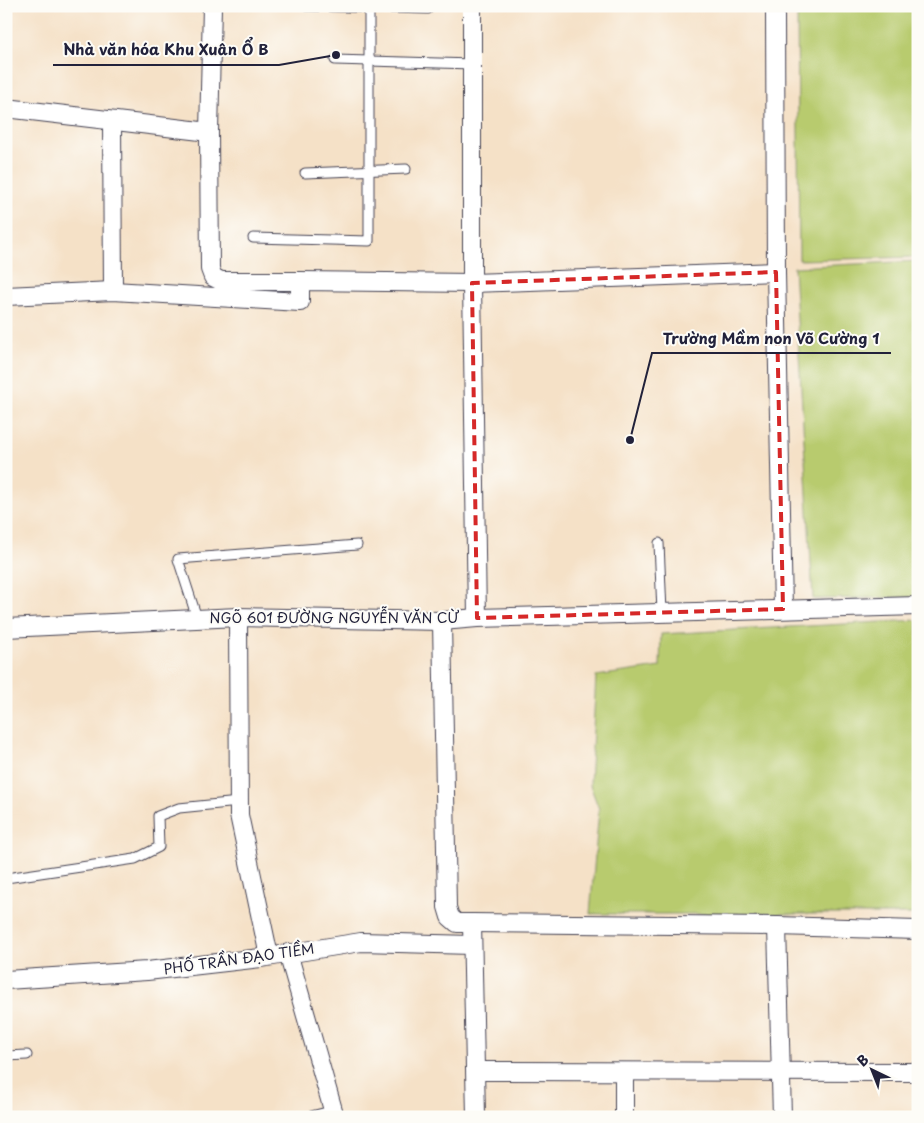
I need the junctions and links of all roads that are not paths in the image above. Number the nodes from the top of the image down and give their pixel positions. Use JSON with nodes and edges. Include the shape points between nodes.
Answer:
{"nodes":[{"id":1,"x":212,"y":6,"type":"edge"},
{"id":2,"x":306,"y":6,"type":"edge"},
{"id":3,"x":428,"y":6,"type":"edge"},
{"id":4,"x":472,"y":6,"type":"edge"},
{"id":5,"x":775,"y":6,"type":"edge"},
{"id":6,"x":369,"y":8,"type":"junction"},
{"id":7,"x":335,"y":60,"type":"dead end"},
{"id":8,"x":370,"y":61,"type":"junction"},
{"id":9,"x":473,"y":64,"type":"junction"},
{"id":10,"x":6,"y":108,"type":"edge"},
{"id":11,"x":112,"y":121,"type":"junction"},
{"id":12,"x":209,"y":132,"type":"junction"},
{"id":13,"x":406,"y":169,"type":"dead end"},
{"id":14,"x":369,"y":170,"type":"junction"},
{"id":15,"x":305,"y":173,"type":"dead end"},
{"id":16,"x":253,"y":238,"type":"dead end"},
{"id":17,"x":776,"y":272,"type":"junction"},
{"id":18,"x":300,"y":282,"type":"junction"},
{"id":19,"x":472,"y":283,"type":"junction"},
{"id":20,"x":113,"y":291,"type":"junction"},
{"id":21,"x":6,"y":296,"type":"edge"},
{"id":22,"x":659,"y":543,"type":"dead end"},
{"id":23,"x":357,"y":545,"type":"dead end"},
{"id":24,"x":918,"y":606,"type":"edge"},
{"id":25,"x":782,"y":609,"type":"junction"},
{"id":26,"x":662,"y":612,"type":"junction"},
{"id":27,"x":238,"y":617,"type":"junction"},
{"id":28,"x":198,"y":618,"type":"junction"},
{"id":29,"x":477,"y":618,"type":"junction"},
{"id":30,"x":442,"y":622,"type":"junction"},
{"id":31,"x":6,"y":628,"type":"edge"},
{"id":32,"x":239,"y":802,"type":"junction"},
{"id":33,"x":6,"y":878,"type":"edge"},
{"id":34,"x":472,"y":923,"type":"junction"},
{"id":35,"x":777,"y":926,"type":"junction"},
{"id":36,"x":918,"y":930,"type":"edge"},
{"id":37,"x":472,"y":945,"type":"junction"},
{"id":38,"x":288,"y":953,"type":"junction"},
{"id":39,"x":269,"y":956,"type":"junction"},
{"id":40,"x":6,"y":980,"type":"edge"},
{"id":41,"x":27,"y":1055,"type":"dead end"},
{"id":42,"x":6,"y":1056,"type":"edge"},
{"id":43,"x":476,"y":1071,"type":"junction"},
{"id":44,"x":782,"y":1071,"type":"junction"},
{"id":45,"x":624,"y":1072,"type":"junction"},
{"id":46,"x":918,"y":1072,"type":"edge"},
{"id":47,"x":335,"y":1113,"type":"edge"},
{"id":48,"x":307,"y":1117,"type":"edge"},
{"id":49,"x":476,"y":1117,"type":"edge"},
{"id":50,"x":624,"y":1117,"type":"edge"},
{"id":51,"x":782,"y":1117,"type":"edge"}],
"edges":[{"from":1,"to":12,"type":"street"},
{"from":2,"to":6,"type":"lane"},
{"from":3,"to":6,"type":"lane","via":[[428,9]]},
{"from":4,"to":9,"type":"street"},
{"from":5,"to":17,"type":"street"},
{"from":6,"to":8,"type":"lane"},
{"from":7,"to":8,"type":"lane"},
{"from":8,"to":9,"type":"lane"},
{"from":8,"to":14,"type":"lane"},
{"from":9,"to":19,"type":"street"},
{"from":10,"to":11,"type":"street"},
{"from":11,"to":12,"type":"street"},
{"from":11,"to":20,"type":"street"},
{"from":12,"to":18,"type":"street","via":[[210,269],[213,276],[221,280]]},
{"from":13,"to":14,"type":"lane"},
{"from":14,"to":15,"type":"lane"},
{"from":14,"to":16,"type":"lane","via":[[369,241]]},
{"from":17,"to":19,"type":"street"},
{"from":17,"to":25,"type":"street"},
{"from":18,"to":19,"type":"street"},
{"from":18,"to":20,"type":"street","via":[[300,302]]},
{"from":19,"to":29,"type":"street"},
{"from":20,"to":21,"type":"street"},
{"from":22,"to":26,"type":"lane"},
{"from":23,"to":28,"type":"lane","via":[[178,559]]},
{"from":24,"to":25,"type":"street","name":"NGÕ 601 ĐƯỜNG NGUYỄN VĂN CỪ"},
{"from":25,"to":26,"type":"street","name":"NGÕ 601 ĐƯỜNG NGUYỄN VĂN CỪ"},
{"from":26,"to":29,"type":"street","name":"NGÕ 601 ĐƯỜNG NGUYỄN VĂN CỪ"},
{"from":27,"to":28,"type":"street","name":"NGÕ 601 ĐƯỜNG NGUYỄN VĂN CỪ"},
{"from":27,"to":30,"type":"street","name":"NGÕ 601 ĐƯỜNG NGUYỄN VĂN CỪ"},
{"from":27,"to":32,"type":"street"},
{"from":28,"to":31,"type":"street","name":"NGÕ 601 ĐƯỜNG NGUYỄN VĂN CỪ"},
{"from":29,"to":30,"type":"street","name":"NGÕ 601 ĐƯỜNG NGUYỄN VĂN CỪ"},
{"from":30,"to":34,"type":"street","via":[[446,907],[457,923]]},
{"from":32,"to":33,"type":"lane","via":[[178,808],[158,816],[159,847],[134,858]]},
{"from":32,"to":39,"type":"street"},
{"from":34,"to":35,"type":"street"},
{"from":34,"to":37,"type":"street"},
{"from":35,"to":36,"type":"street"},
{"from":35,"to":44,"type":"street"},
{"from":37,"to":38,"type":"street","name":"PHỐ TRẦN ĐẠO TIỀM","via":[[361,942]]},
{"from":37,"to":43,"type":"street"},
{"from":38,"to":39,"type":"street","name":"PHỐ TRẦN ĐẠO TIỀM"},
{"from":38,"to":47,"type":"street"},
{"from":39,"to":40,"type":"street","name":"PHỐ TRẦN ĐẠO TIỀM","via":[[147,971]]},
{"from":41,"to":42,"type":"lane"},
{"from":43,"to":45,"type":"street"},
{"from":43,"to":49,"type":"street"},
{"from":44,"to":45,"type":"street"},
{"from":44,"to":46,"type":"street"},
{"from":44,"to":51,"type":"street"},
{"from":45,"to":50,"type":"street"},
{"from":47,"to":48,"type":"lane"}]}
